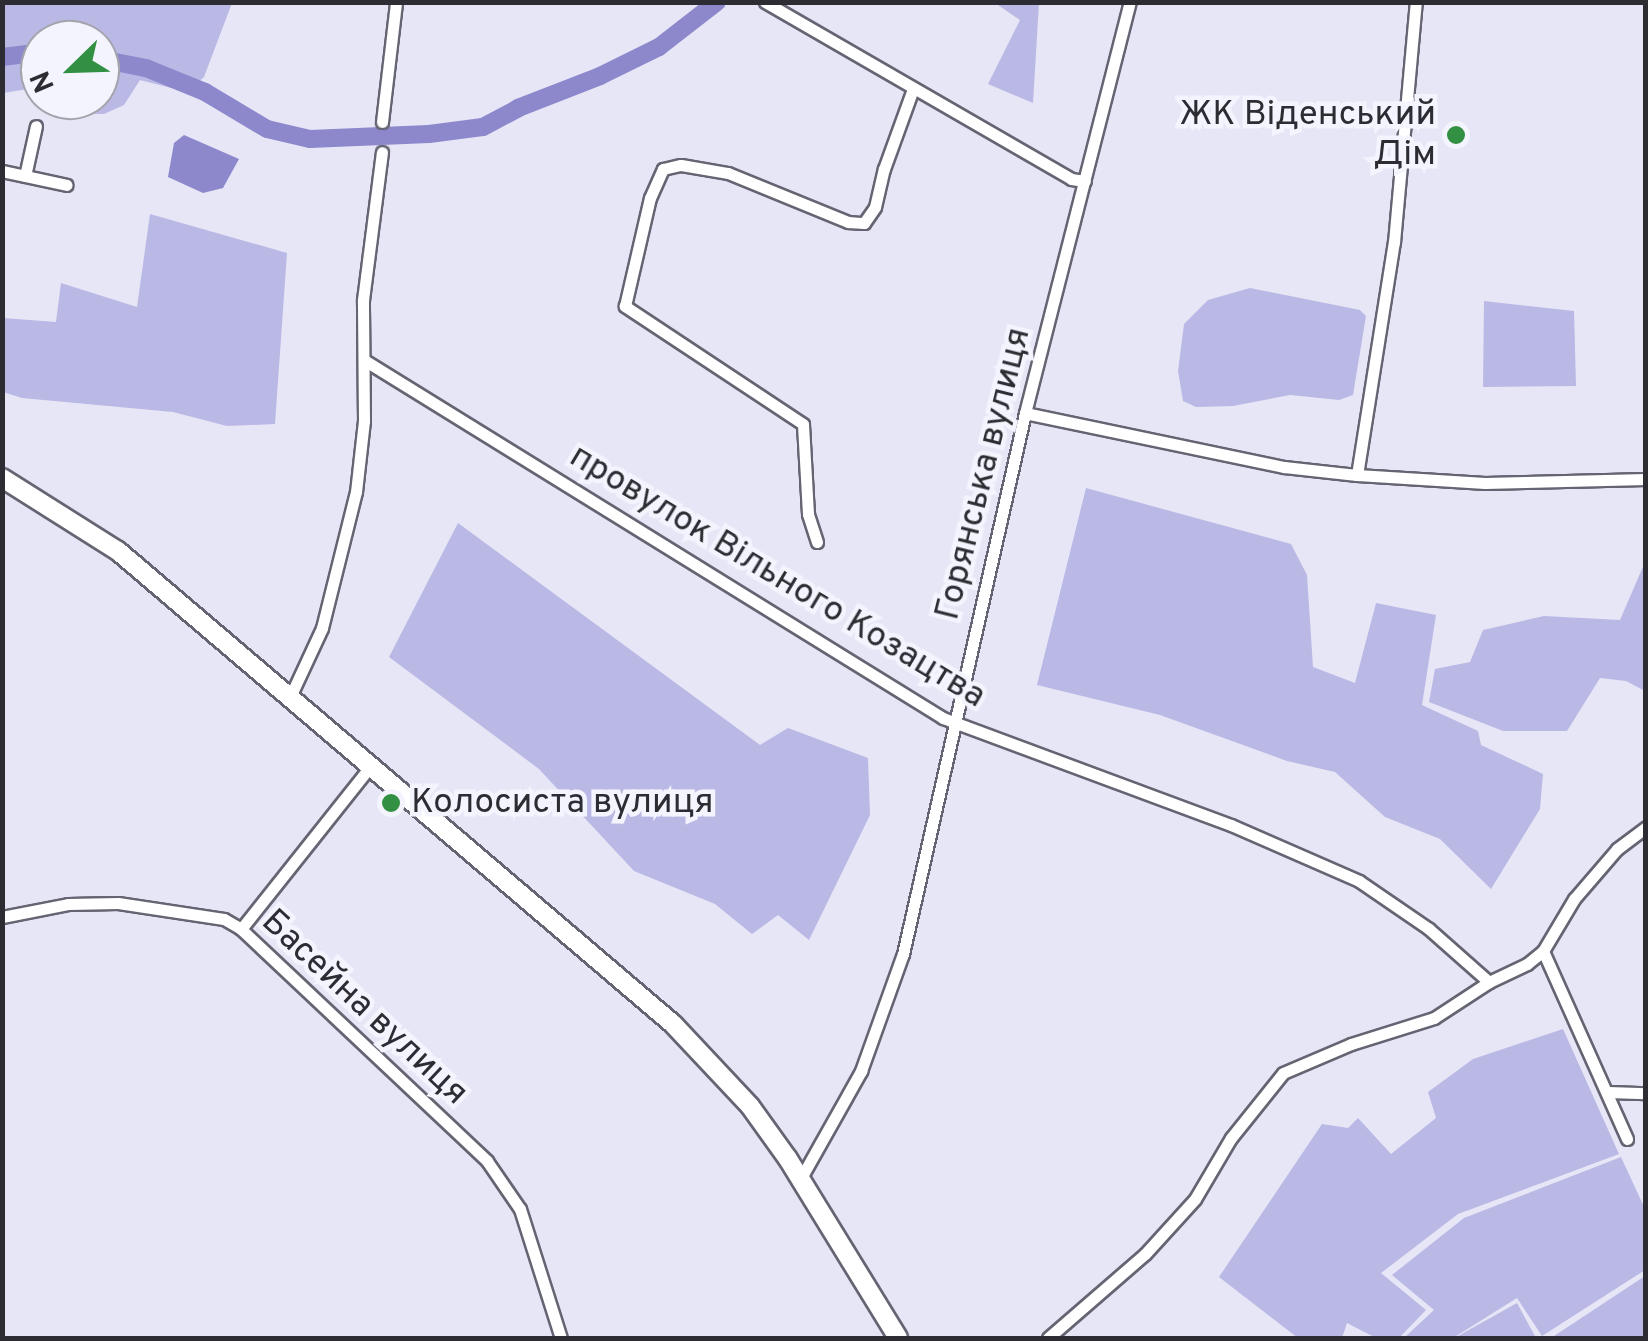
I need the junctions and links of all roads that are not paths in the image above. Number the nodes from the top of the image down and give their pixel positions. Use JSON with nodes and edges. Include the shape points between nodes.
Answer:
{"nodes":[{"id":1,"x":396,"y":2,"type":"edge"},
{"id":2,"x":765,"y":2,"type":"edge"},
{"id":3,"x":1130,"y":2,"type":"edge"},
{"id":4,"x":1416,"y":2,"type":"edge"},
{"id":5,"x":913,"y":88,"type":"junction"},
{"id":6,"x":382,"y":122,"type":"dead end"},
{"id":7,"x":36,"y":126,"type":"dead end"},
{"id":8,"x":382,"y":152,"type":"dead end"},
{"id":9,"x":2,"y":172,"type":"edge"},
{"id":10,"x":25,"y":176,"type":"junction"},
{"id":11,"x":1085,"y":181,"type":"junction"},
{"id":12,"x":66,"y":185,"type":"dead end"},
{"id":13,"x":364,"y":360,"type":"junction"},
{"id":14,"x":1025,"y":413,"type":"junction"},
{"id":15,"x":1357,"y":475,"type":"junction"},
{"id":16,"x":2,"y":478,"type":"edge"},
{"id":17,"x":1646,"y":479,"type":"edge"},
{"id":18,"x":816,"y":542,"type":"dead end"},
{"id":19,"x":290,"y":696,"type":"junction"},
{"id":20,"x":953,"y":722,"type":"junction"},
{"id":21,"x":370,"y":767,"type":"junction"},
{"id":22,"x":1646,"y":826,"type":"edge"},
{"id":23,"x":2,"y":917,"type":"edge"},
{"id":24,"x":241,"y":929,"type":"junction"},
{"id":25,"x":1543,"y":952,"type":"junction"},
{"id":26,"x":1489,"y":982,"type":"junction"},
{"id":27,"x":1608,"y":1092,"type":"junction"},
{"id":28,"x":1646,"y":1093,"type":"edge"},
{"id":29,"x":1627,"y":1140,"type":"dead end"},
{"id":30,"x":800,"y":1178,"type":"junction"},
{"id":31,"x":561,"y":1338,"type":"edge"},
{"id":32,"x":898,"y":1338,"type":"edge"},
{"id":33,"x":1048,"y":1338,"type":"edge"}],
"edges":[{"from":1,"to":6,"type":"street"},
{"from":2,"to":5,"type":"street"},
{"from":3,"to":11,"type":"street","name":"Горянська вулиця"},
{"from":4,"to":15,"type":"street","via":[[1396,230]]},
{"from":5,"to":11,"type":"street"},
{"from":5,"to":18,"type":"street","via":[[864,224],[728,173],[681,165],[663,169],[625,306],[803,424]]},
{"from":7,"to":10,"type":"street"},
{"from":8,"to":13,"type":"street","via":[[363,300]]},
{"from":9,"to":10,"type":"street"},
{"from":10,"to":12,"type":"street"},
{"from":11,"to":14,"type":"street","name":"Горянська вулиця"},
{"from":13,"to":19,"type":"street","via":[[356,492],[322,628]]},
{"from":13,"to":20,"type":"street","name":"провулок Вільного Козацтва"},
{"from":14,"to":15,"type":"street","via":[[1284,467]]},
{"from":14,"to":20,"type":"street","name":"Горянська вулиця"},
{"from":15,"to":17,"type":"street","via":[[1485,483]]},
{"from":16,"to":19,"type":"main road","via":[[118,551]]},
{"from":19,"to":21,"type":"main road"},
{"from":20,"to":26,"type":"street","name":"провулок Вільного Козацтва","via":[[1231,824],[1359,881],[1429,929]]},
{"from":20,"to":30,"type":"street","name":"Горянська вулиця","via":[[903,954],[861,1071]]},
{"from":21,"to":24,"type":"street"},
{"from":21,"to":30,"type":"main road","via":[[673,1024],[750,1106]]},
{"from":22,"to":25,"type":"street","via":[[1616,849],[1574,899]]},
{"from":23,"to":24,"type":"street","name":"Басейна вулиця","via":[[118,903],[224,919]]},
{"from":24,"to":31,"type":"street","name":"Басейна вулиця","via":[[487,1161],[520,1210]]},
{"from":25,"to":26,"type":"street"},
{"from":25,"to":27,"type":"street"},
{"from":26,"to":33,"type":"street","via":[[1434,1018],[1283,1073],[1231,1138],[1195,1199],[1145,1254]]},
{"from":27,"to":28,"type":"street"},
{"from":27,"to":29,"type":"street"},
{"from":30,"to":32,"type":"main road"}]}
